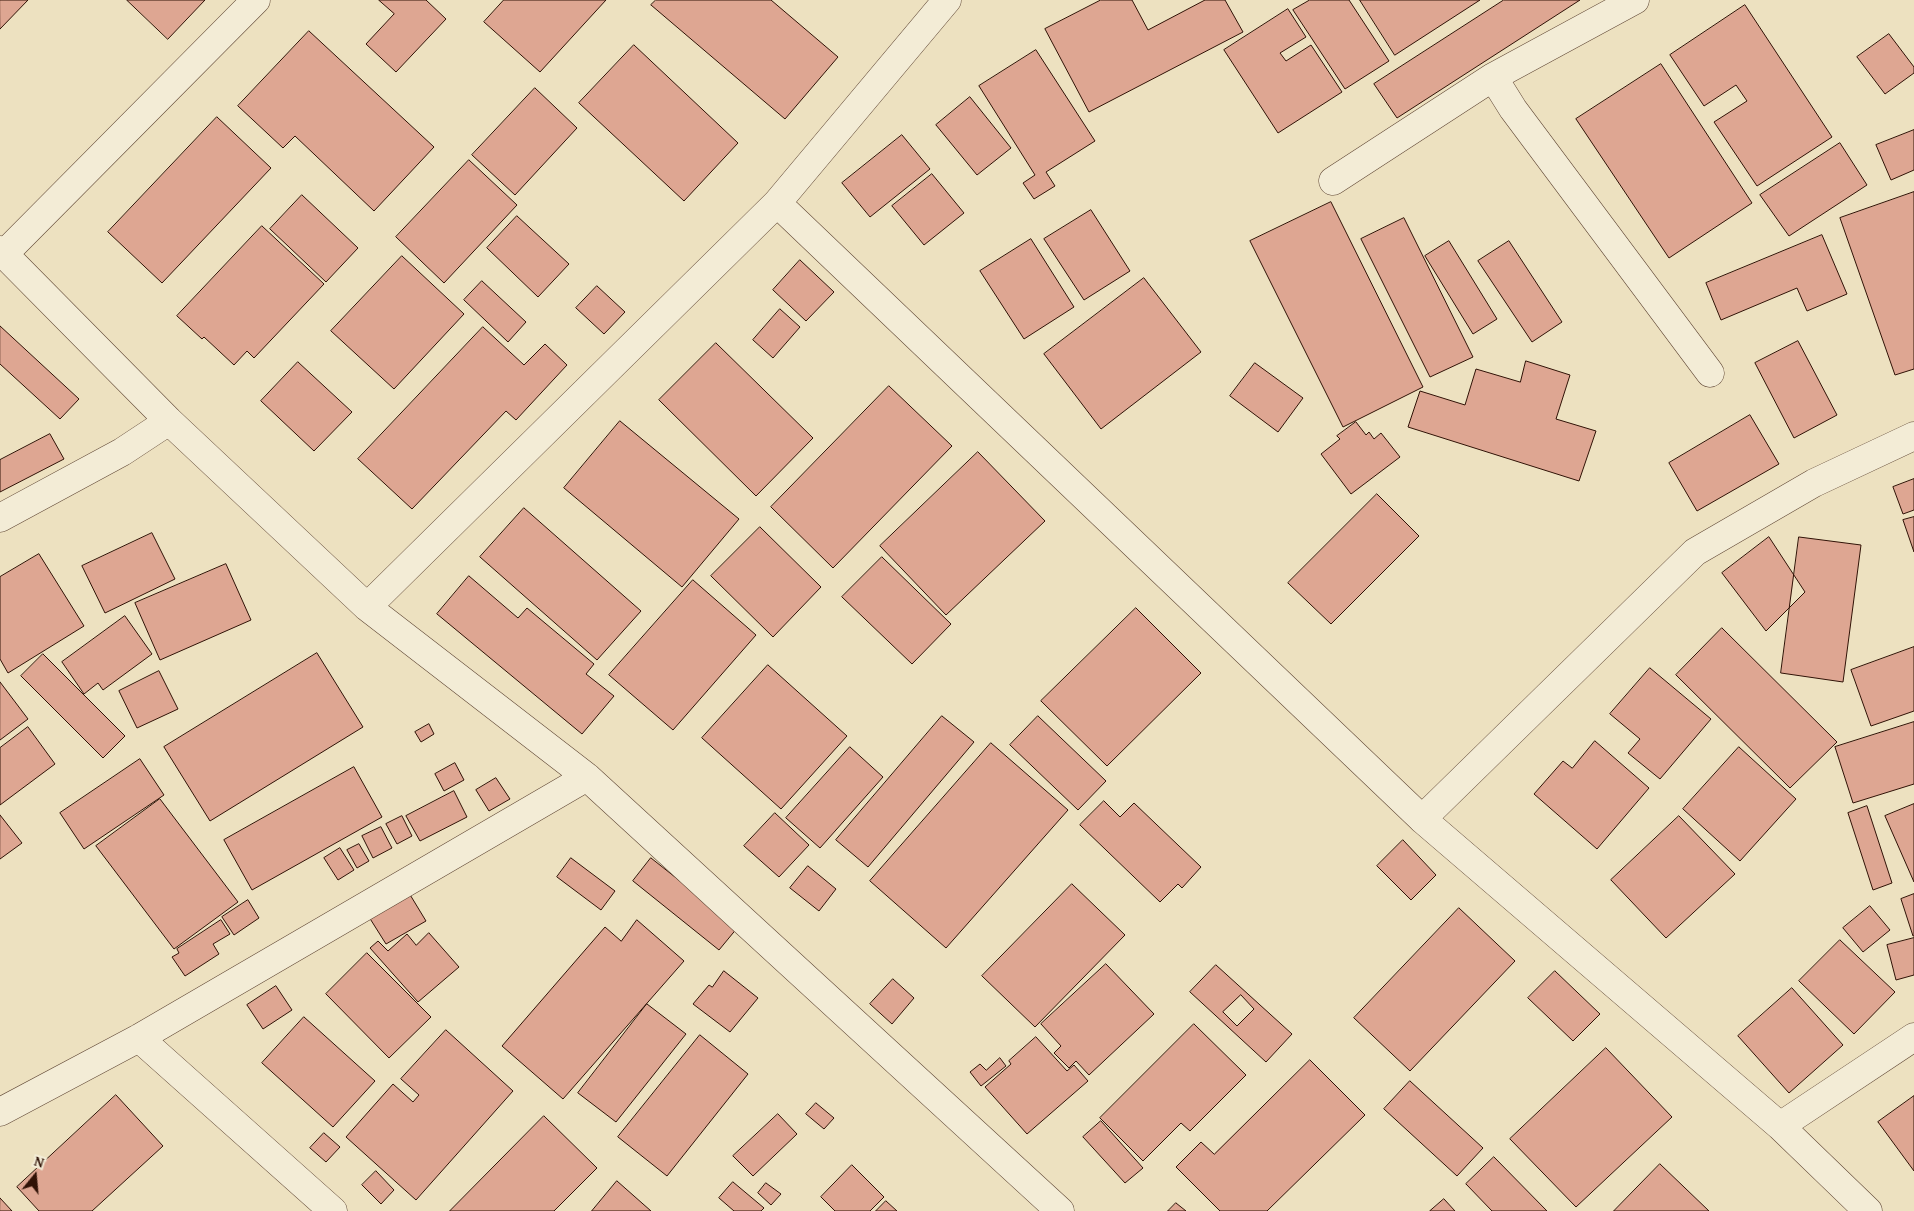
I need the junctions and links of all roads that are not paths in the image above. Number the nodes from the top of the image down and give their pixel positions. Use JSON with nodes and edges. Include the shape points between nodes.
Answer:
{"nodes":[{"id":1,"x":256,"y":0,"type":"edge"},
{"id":2,"x":947,"y":0,"type":"edge"},
{"id":3,"x":1635,"y":0,"type":"edge"},
{"id":4,"x":1493,"y":77,"type":"junction"},
{"id":5,"x":1333,"y":181,"type":"dead end"},
{"id":6,"x":777,"y":203,"type":"junction"},
{"id":7,"x":2,"y":252,"type":"edge"},
{"id":8,"x":1710,"y":372,"type":"dead end"},
{"id":9,"x":170,"y":421,"type":"junction"},
{"id":10,"x":1914,"y":436,"type":"edge"},
{"id":11,"x":0,"y":518,"type":"edge"},
{"id":12,"x":367,"y":607,"type":"junction"},
{"id":13,"x":587,"y":777,"type":"junction"},
{"id":14,"x":1422,"y":819,"type":"junction"},
{"id":15,"x":1914,"y":1037,"type":"edge"},
{"id":16,"x":139,"y":1038,"type":"junction"},
{"id":17,"x":0,"y":1112,"type":"edge"},
{"id":18,"x":1780,"y":1126,"type":"junction"},
{"id":19,"x":333,"y":1211,"type":"edge"},
{"id":20,"x":1060,"y":1211,"type":"edge"},
{"id":21,"x":1868,"y":1211,"type":"edge"}],
"edges":[{"from":1,"to":7,"type":"street"},
{"from":2,"to":6,"type":"street"},
{"from":3,"to":4,"type":"street"},
{"from":4,"to":5,"type":"street"},
{"from":4,"to":8,"type":"street","via":[[1513,109]]},
{"from":6,"to":12,"type":"street"},
{"from":6,"to":14,"type":"street"},
{"from":7,"to":9,"type":"street"},
{"from":9,"to":11,"type":"street","via":[[122,452]]},
{"from":9,"to":12,"type":"street"},
{"from":10,"to":14,"type":"street","via":[[1814,483],[1696,552]]},
{"from":12,"to":13,"type":"street"},
{"from":13,"to":16,"type":"street"},
{"from":13,"to":20,"type":"street"},
{"from":14,"to":18,"type":"street"},
{"from":15,"to":18,"type":"street"},
{"from":16,"to":17,"type":"street"},
{"from":16,"to":19,"type":"street"},
{"from":18,"to":21,"type":"street"}]}
